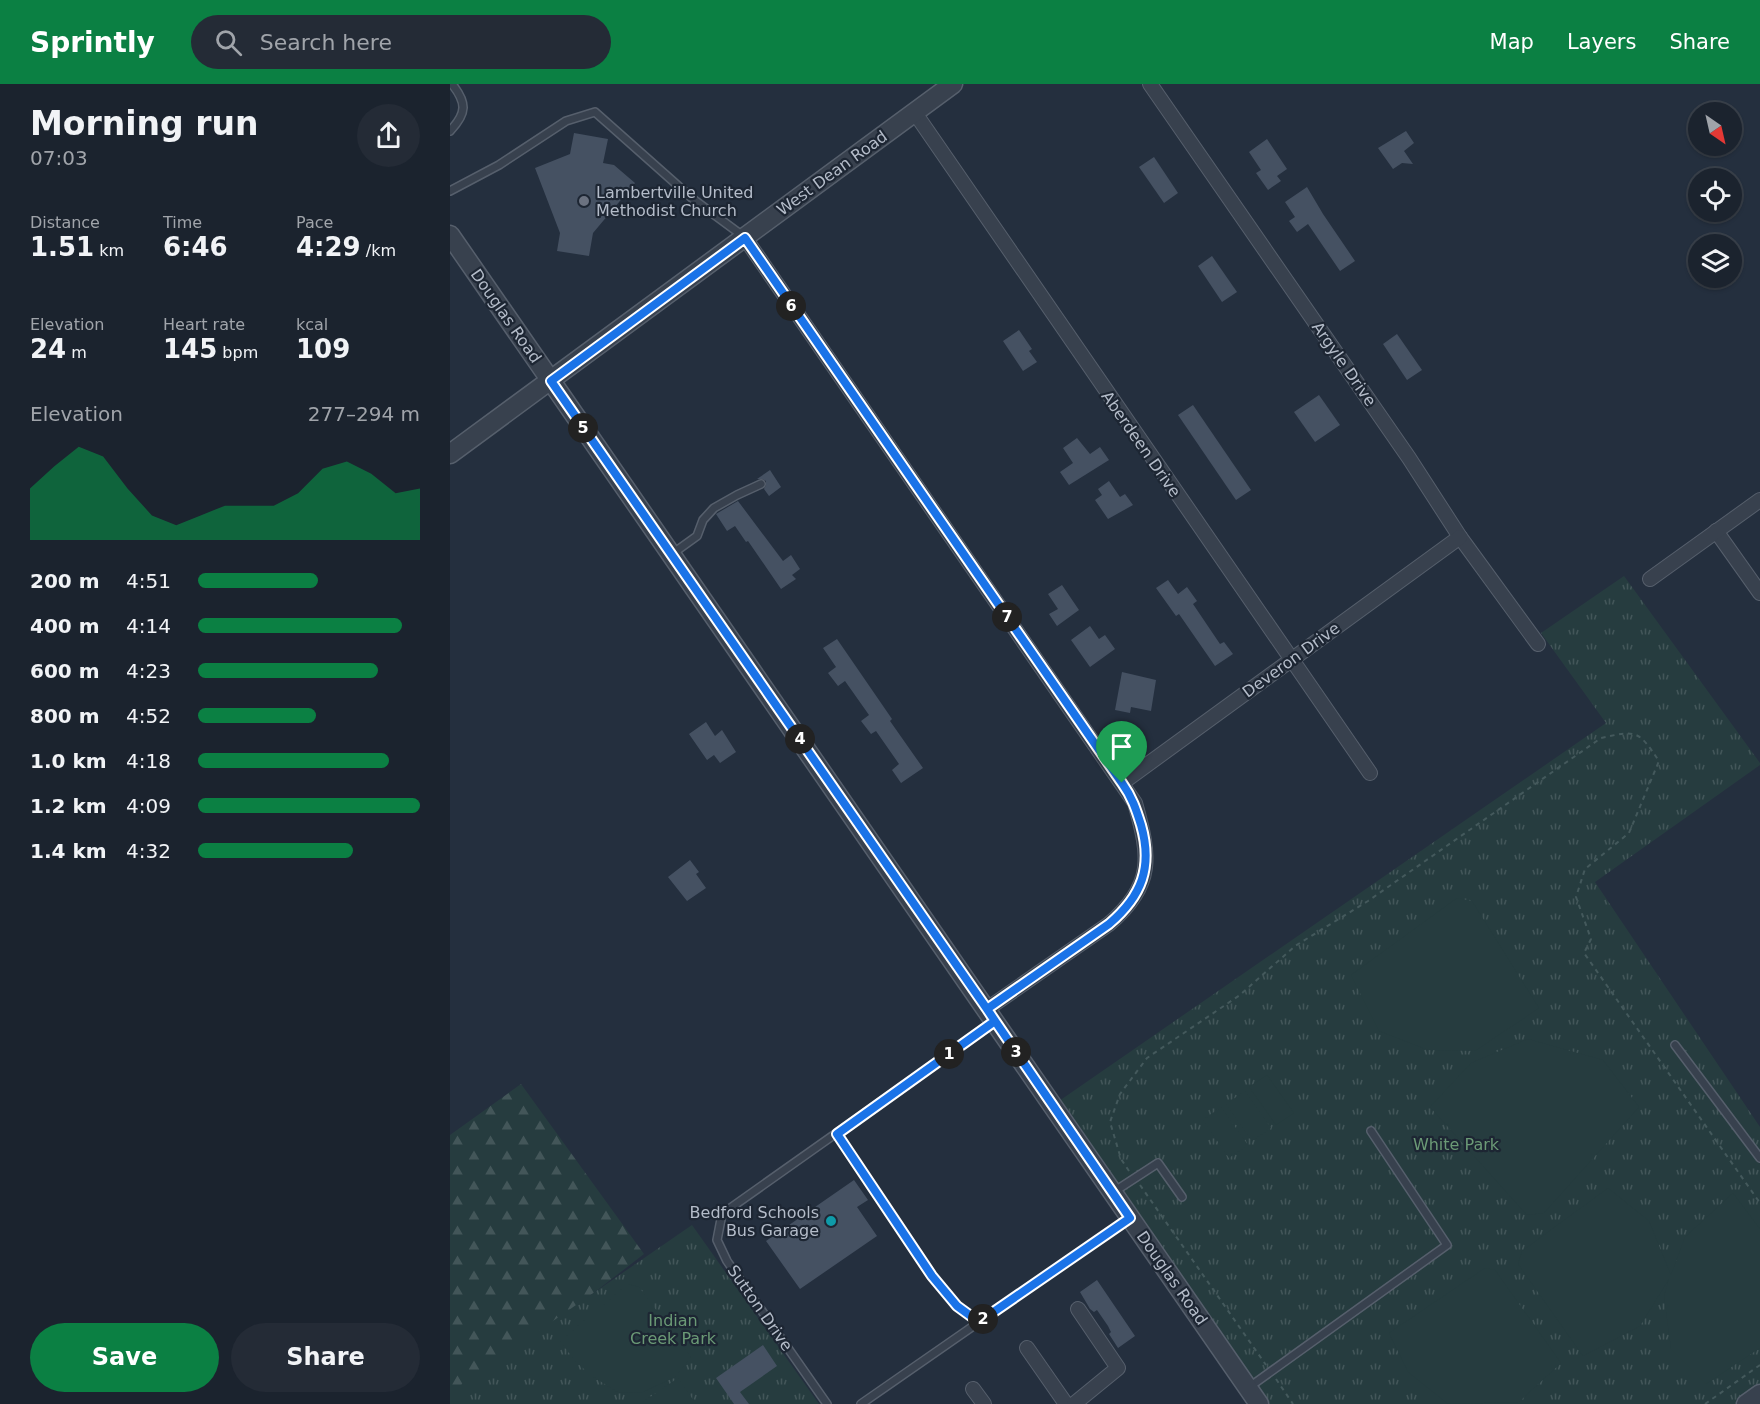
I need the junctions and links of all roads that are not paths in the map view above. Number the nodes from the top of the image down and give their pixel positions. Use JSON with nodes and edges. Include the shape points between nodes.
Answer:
{"nodes":[{"id":1,"x":452,"y":84,"type":"edge"},
{"id":2,"x":953,"y":84,"type":"edge"},
{"id":3,"x":1150,"y":84,"type":"edge"},
{"id":4,"x":915,"y":112,"type":"junction"},
{"id":5,"x":450,"y":131,"type":"edge"},
{"id":6,"x":450,"y":191,"type":"edge"},
{"id":7,"x":745,"y":238,"type":"junction"},
{"id":8,"x":453,"y":244,"type":"edge"},
{"id":9,"x":551,"y":381,"type":"junction"},
{"id":10,"x":450,"y":454,"type":"edge"},
{"id":11,"x":761,"y":484,"type":"dead end"},
{"id":12,"x":1760,"y":500,"type":"edge"},
{"id":13,"x":1716,"y":531,"type":"junction"},
{"id":14,"x":1460,"y":537,"type":"junction"},
{"id":15,"x":671,"y":555,"type":"junction"},
{"id":16,"x":1650,"y":579,"type":"dead end"},
{"id":17,"x":1760,"y":593,"type":"edge"},
{"id":18,"x":1538,"y":644,"type":"dead end"},
{"id":19,"x":1291,"y":660,"type":"junction"},
{"id":20,"x":1370,"y":773,"type":"dead end"},
{"id":21,"x":1122,"y":783,"type":"junction"},
{"id":22,"x":991,"y":1015,"type":"junction"},
{"id":23,"x":1675,"y":1045,"type":"dead end"},
{"id":24,"x":1371,"y":1131,"type":"dead end"},
{"id":25,"x":837,"y":1134,"type":"junction"},
{"id":26,"x":1760,"y":1158,"type":"edge"},
{"id":27,"x":1113,"y":1193,"type":"junction"},
{"id":28,"x":1182,"y":1197,"type":"dead end"},
{"id":29,"x":1130,"y":1218,"type":"junction"},
{"id":30,"x":1078,"y":1309,"type":"dead end"},
{"id":31,"x":979,"y":1322,"type":"junction"},
{"id":32,"x":1027,"y":1348,"type":"dead end"},
{"id":33,"x":1248,"y":1388,"type":"junction"},
{"id":34,"x":973,"y":1389,"type":"dead end"},
{"id":35,"x":1760,"y":1394,"type":"edge"},
{"id":36,"x":1074,"y":1403,"type":"edge"},
{"id":37,"x":827,"y":1404,"type":"edge"},
{"id":38,"x":861,"y":1404,"type":"edge"},
{"id":39,"x":984,"y":1404,"type":"edge"},
{"id":40,"x":1259,"y":1404,"type":"edge"},
{"id":41,"x":1746,"y":1404,"type":"edge"}],
"edges":[{"from":1,"to":5,"type":"lane","via":[[463,99],[458,123]]},
{"from":2,"to":4,"type":"street","name":"West Dean Road"},
{"from":3,"to":14,"type":"street","name":"Argyle Drive"},
{"from":4,"to":7,"type":"street","name":"West Dean Road"},
{"from":4,"to":19,"type":"street","name":"Aberdeen Drive"},
{"from":6,"to":7,"type":"lane","via":[[499,165],[566,121],[595,112],[693,199]]},
{"from":7,"to":9,"type":"street","name":"West Dean Road"},
{"from":7,"to":21,"type":"street"},
{"from":8,"to":9,"type":"street","name":"Douglas Road"},
{"from":9,"to":10,"type":"street","name":"West Dean Road"},
{"from":9,"to":15,"type":"street","name":"Douglas Road"},
{"from":11,"to":15,"type":"lane","via":[[714,508],[702,520],[697,536]]},
{"from":12,"to":13,"type":"street"},
{"from":13,"to":16,"type":"street"},
{"from":13,"to":17,"type":"street"},
{"from":14,"to":18,"type":"street","name":"Argyle Drive"},
{"from":14,"to":19,"type":"street","name":"Deveron Drive"},
{"from":15,"to":22,"type":"street","name":"Douglas Road"},
{"from":19,"to":20,"type":"street","name":"Aberdeen Drive"},
{"from":19,"to":21,"type":"street","name":"Deveron Drive"},
{"from":21,"to":22,"type":"street","via":[[1134,803],[1146,852],[1136,895],[1109,924]]},
{"from":22,"to":25,"type":"lane","name":"Sutton Drive"},
{"from":22,"to":27,"type":"street","name":"Douglas Road"},
{"from":23,"to":26,"type":"lane"},
{"from":24,"to":33,"type":"lane","via":[[1447,1245]]},
{"from":25,"to":31,"type":"lane","via":[[932,1276],[957,1306]]},
{"from":25,"to":37,"type":"lane","name":"Sutton Drive","via":[[722,1214],[717,1240],[727,1261]]},
{"from":27,"to":28,"type":"lane","via":[[1158,1163]]},
{"from":27,"to":29,"type":"street","name":"Douglas Road"},
{"from":29,"to":31,"type":"lane"},
{"from":29,"to":33,"type":"street","name":"Douglas Road"},
{"from":30,"to":36,"type":"street","via":[[1118,1368]]},
{"from":31,"to":38,"type":"lane"},
{"from":32,"to":36,"type":"street"},
{"from":33,"to":40,"type":"street","name":"Douglas Road"},
{"from":34,"to":39,"type":"street"},
{"from":35,"to":41,"type":"street"}]}
